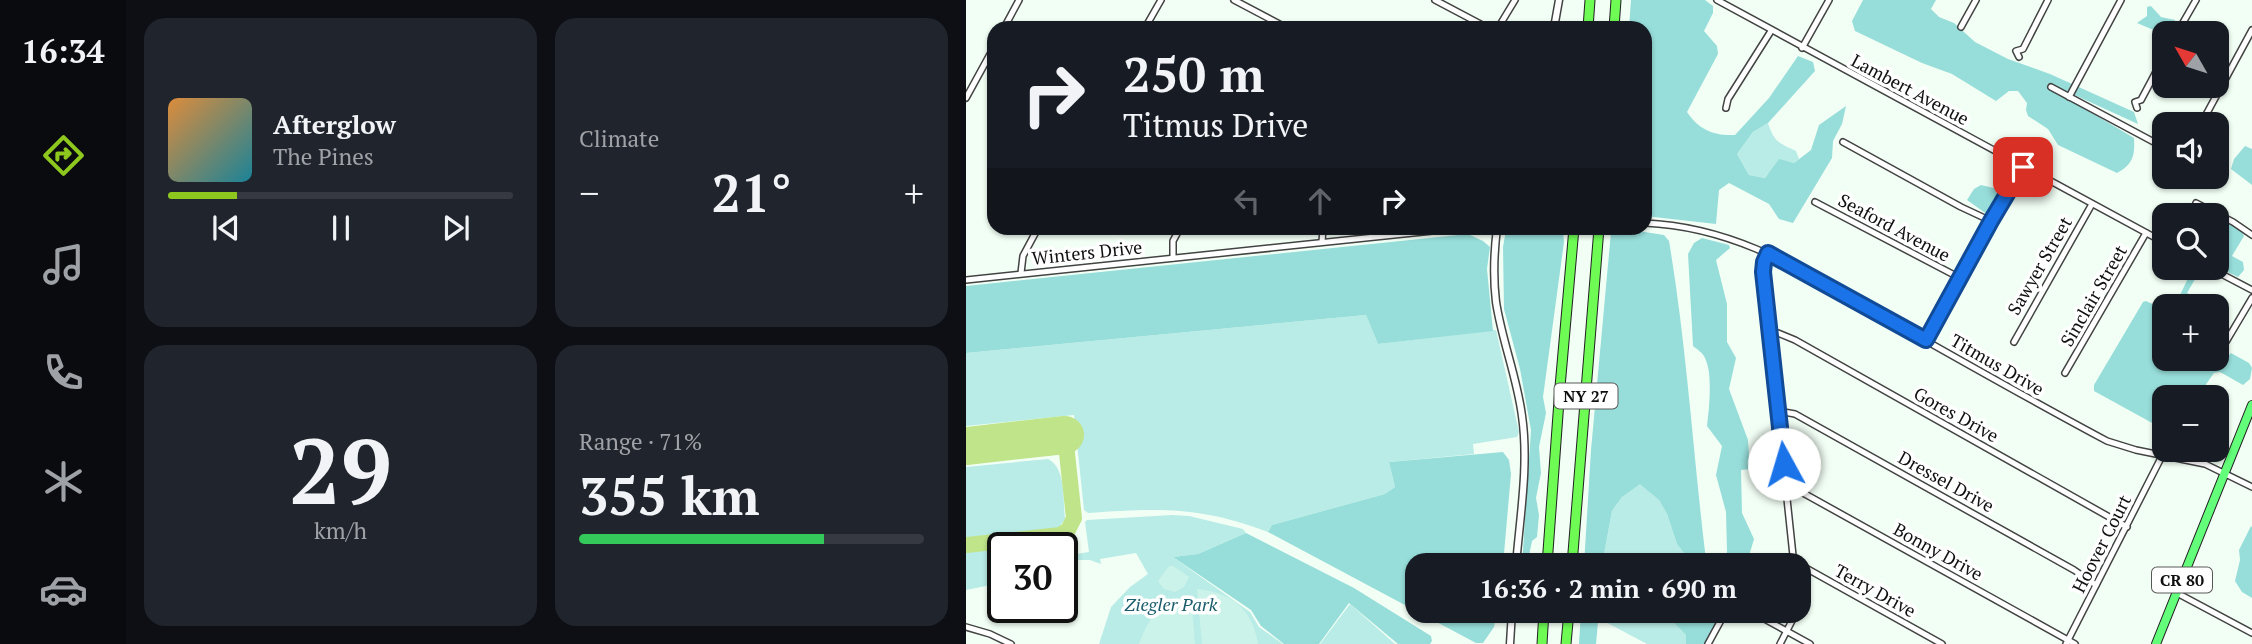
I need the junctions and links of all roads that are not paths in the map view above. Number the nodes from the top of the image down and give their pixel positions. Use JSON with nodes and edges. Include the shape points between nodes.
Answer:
{"nodes":[{"id":1,"x":1019,"y":0,"type":"edge"},
{"id":2,"x":1161,"y":0,"type":"edge"},
{"id":3,"x":1234,"y":0,"type":"edge"},
{"id":4,"x":1435,"y":0,"type":"edge"},
{"id":5,"x":1515,"y":0,"type":"edge"},
{"id":6,"x":1559,"y":0,"type":"edge"},
{"id":7,"x":1590,"y":0,"type":"edge"},
{"id":8,"x":1616,"y":0,"type":"edge"},
{"id":9,"x":1717,"y":0,"type":"edge"},
{"id":10,"x":1829,"y":0,"type":"edge"},
{"id":11,"x":1976,"y":0,"type":"edge"},
{"id":12,"x":2048,"y":0,"type":"edge"},
{"id":13,"x":2121,"y":0,"type":"edge"},
{"id":14,"x":2196,"y":0,"type":"edge"},
{"id":15,"x":1445,"y":2,"type":"edge"},
{"id":16,"x":1008,"y":21,"type":"edge"},
{"id":17,"x":1149,"y":21,"type":"edge"},
{"id":18,"x":1274,"y":21,"type":"edge"},
{"id":19,"x":1476,"y":21,"type":"edge"},
{"id":20,"x":1502,"y":21,"type":"edge"},
{"id":21,"x":1555,"y":21,"type":"edge"},
{"id":22,"x":1588,"y":21,"type":"edge"},
{"id":23,"x":1614,"y":21,"type":"edge"},
{"id":24,"x":2184,"y":21,"type":"edge"},
{"id":25,"x":1961,"y":27,"type":"dead end"},
{"id":26,"x":2252,"y":30,"type":"edge"},
{"id":27,"x":1771,"y":31,"type":"junction"},
{"id":28,"x":1802,"y":48,"type":"junction"},
{"id":29,"x":2023,"y":48,"type":"dead end"},
{"id":30,"x":987,"y":60,"type":"edge"},
{"id":31,"x":2152,"y":79,"type":"edge"},
{"id":32,"x":2051,"y":87,"type":"dead end"},
{"id":33,"x":2069,"y":97,"type":"junction"},
{"id":34,"x":966,"y":98,"type":"edge"},
{"id":35,"x":2141,"y":100,"type":"dead end"},
{"id":36,"x":1726,"y":108,"type":"dead end"},
{"id":37,"x":2208,"y":112,"type":"edge"},
{"id":38,"x":2152,"y":141,"type":"edge"},
{"id":39,"x":1843,"y":142,"type":"dead end"},
{"id":40,"x":2023,"y":167,"type":"junction"},
{"id":41,"x":1815,"y":202,"type":"dead end"},
{"id":42,"x":2092,"y":204,"type":"junction"},
{"id":43,"x":2229,"y":220,"type":"edge"},
{"id":44,"x":1991,"y":221,"type":"junction"},
{"id":45,"x":1652,"y":223,"type":"edge"},
{"id":46,"x":2146,"y":233,"type":"junction"},
{"id":47,"x":1034,"y":235,"type":"edge"},
{"id":48,"x":1176,"y":235,"type":"edge"},
{"id":49,"x":1322,"y":235,"type":"edge"},
{"id":50,"x":1392,"y":235,"type":"edge"},
{"id":51,"x":1496,"y":235,"type":"edge"},
{"id":52,"x":1573,"y":235,"type":"edge"},
{"id":53,"x":1598,"y":235,"type":"edge"},
{"id":54,"x":2252,"y":235,"type":"edge"},
{"id":55,"x":2152,"y":236,"type":"edge"},
{"id":56,"x":1322,"y":242,"type":"junction"},
{"id":57,"x":1768,"y":253,"type":"junction"},
{"id":58,"x":1173,"y":258,"type":"junction"},
{"id":59,"x":1021,"y":273,"type":"junction"},
{"id":60,"x":1960,"y":278,"type":"junction"},
{"id":61,"x":2229,"y":278,"type":"edge"},
{"id":62,"x":966,"y":280,"type":"edge"},
{"id":63,"x":2252,"y":290,"type":"edge"},
{"id":64,"x":2252,"y":298,"type":"edge"},
{"id":65,"x":1771,"y":334,"type":"junction"},
{"id":66,"x":2229,"y":338,"type":"edge"},
{"id":67,"x":1926,"y":340,"type":"junction"},
{"id":68,"x":2014,"y":342,"type":"dead end"},
{"id":69,"x":2065,"y":373,"type":"dead end"},
{"id":70,"x":2252,"y":405,"type":"edge"},
{"id":71,"x":1779,"y":411,"type":"junction"},
{"id":72,"x":2152,"y":454,"type":"edge"},
{"id":73,"x":2159,"y":462,"type":"edge"},
{"id":74,"x":2199,"y":462,"type":"edge"},
{"id":75,"x":2225,"y":473,"type":"junction"},
{"id":76,"x":2252,"y":487,"type":"edge"},
{"id":77,"x":1787,"y":491,"type":"junction"},
{"id":78,"x":2127,"y":527,"type":"junction"},
{"id":79,"x":1517,"y":553,"type":"edge"},
{"id":80,"x":1548,"y":553,"type":"edge"},
{"id":81,"x":1573,"y":553,"type":"edge"},
{"id":82,"x":1793,"y":553,"type":"edge"},
{"id":83,"x":1811,"y":570,"type":"edge"},
{"id":84,"x":2096,"y":585,"type":"junction"},
{"id":85,"x":2177,"y":593,"type":"junction"},
{"id":86,"x":1511,"y":623,"type":"edge"},
{"id":87,"x":1543,"y":623,"type":"edge"},
{"id":88,"x":1568,"y":623,"type":"edge"},
{"id":89,"x":1719,"y":623,"type":"edge"},
{"id":90,"x":1772,"y":623,"type":"edge"},
{"id":91,"x":1791,"y":623,"type":"edge"},
{"id":92,"x":966,"y":627,"type":"edge"},
{"id":93,"x":1787,"y":631,"type":"junction"},
{"id":94,"x":2252,"y":633,"type":"edge"},
{"id":95,"x":2067,"y":642,"type":"edge"},
{"id":96,"x":1011,"y":644,"type":"edge"},
{"id":97,"x":1510,"y":644,"type":"edge"},
{"id":98,"x":1542,"y":644,"type":"edge"},
{"id":99,"x":1566,"y":644,"type":"edge"},
{"id":100,"x":1708,"y":644,"type":"edge"},
{"id":101,"x":1780,"y":644,"type":"edge"},
{"id":102,"x":1810,"y":644,"type":"edge"},
{"id":103,"x":1942,"y":644,"type":"edge"},
{"id":104,"x":2075,"y":644,"type":"edge"},
{"id":105,"x":2156,"y":644,"type":"edge"}],
"edges":[{"from":1,"to":16,"type":"street"},
{"from":2,"to":17,"type":"street"},
{"from":3,"to":18,"type":"street"},
{"from":4,"to":15,"type":"street"},
{"from":5,"to":20,"type":"street"},
{"from":6,"to":21,"type":"street"},
{"from":7,"to":22,"type":"highway"},
{"from":8,"to":23,"type":"highway"},
{"from":9,"to":27,"type":"street","name":"Lambert Avenue"},
{"from":10,"to":28,"type":"street"},
{"from":11,"to":25,"type":"street"},
{"from":12,"to":29,"type":"street"},
{"from":13,"to":33,"type":"street"},
{"from":14,"to":24,"type":"street"},
{"from":15,"to":19,"type":"street"},
{"from":26,"to":37,"type":"street"},
{"from":27,"to":28,"type":"street","name":"Lambert Avenue"},
{"from":27,"to":36,"type":"street"},
{"from":28,"to":40,"type":"street","name":"Lambert Avenue"},
{"from":30,"to":34,"type":"street"},
{"from":31,"to":35,"type":"street"},
{"from":32,"to":33,"type":"street"},
{"from":33,"to":38,"type":"street"},
{"from":39,"to":44,"type":"street"},
{"from":40,"to":42,"type":"street","name":"Lambert Avenue"},
{"from":40,"to":44,"type":"street"},
{"from":41,"to":60,"type":"street","name":"Seaford Avenue"},
{"from":42,"to":46,"type":"street","name":"Lambert Avenue"},
{"from":42,"to":68,"type":"street","name":"Sawyer Street"},
{"from":43,"to":54,"type":"street"},
{"from":44,"to":60,"type":"street"},
{"from":45,"to":57,"type":"street","name":"Titmus Drive","via":[[1703,231]]},
{"from":46,"to":55,"type":"street","name":"Lambert Avenue"},
{"from":46,"to":69,"type":"street","name":"Sinclair Street"},
{"from":47,"to":59,"type":"street","via":[[1023,256]]},
{"from":48,"to":58,"type":"street"},
{"from":49,"to":56,"type":"street"},
{"from":50,"to":56,"type":"street","name":"Winters Drive"},
{"from":51,"to":79,"type":"street","via":[[1498,314],[1524,428]]},
{"from":52,"to":80,"type":"highway","number":"NY 27"},
{"from":53,"to":81,"type":"highway","number":"NY 27"},
{"from":56,"to":58,"type":"street","name":"Winters Drive"},
{"from":57,"to":65,"type":"street","via":[[1763,272]]},
{"from":57,"to":67,"type":"street","name":"Titmus Drive"},
{"from":58,"to":59,"type":"street","name":"Winters Drive"},
{"from":59,"to":62,"type":"street","name":"Winters Drive"},
{"from":60,"to":67,"type":"street"},
{"from":61,"to":63,"type":"street"},
{"from":64,"to":66,"type":"street"},
{"from":65,"to":71,"type":"street"},
{"from":65,"to":78,"type":"street","name":"Gores Drive","via":[[1795,340]]},
{"from":67,"to":72,"type":"street","name":"Titmus Drive","via":[[2107,441]]},
{"from":70,"to":75,"type":"main road","number":"CR 80"},
{"from":71,"to":77,"type":"street"},
{"from":71,"to":84,"type":"street","name":"Dressel Drive","via":[[1795,414]]},
{"from":73,"to":78,"type":"street","name":"Hoover Court"},
{"from":74,"to":75,"type":"street","name":"Titmus Drive"},
{"from":75,"to":76,"type":"street","name":"Titmus Drive"},
{"from":75,"to":85,"type":"main road","number":"CR 80"},
{"from":77,"to":82,"type":"street"},
{"from":77,"to":95,"type":"street","name":"Bonny Drive","via":[[1805,494]]},
{"from":78,"to":84,"type":"street","name":"Hoover Court"},
{"from":83,"to":103,"type":"street","name":"Terry Drive"},
{"from":84,"to":95,"type":"street","name":"Hoover Court"},
{"from":85,"to":94,"type":"street"},
{"from":85,"to":105,"type":"main road","number":"CR 80"},
{"from":86,"to":97,"type":"street"},
{"from":87,"to":98,"type":"highway"},
{"from":88,"to":99,"type":"highway"},
{"from":89,"to":100,"type":"street"},
{"from":90,"to":93,"type":"street"},
{"from":91,"to":93,"type":"street"},
{"from":92,"to":96,"type":"street"},
{"from":93,"to":101,"type":"street"},
{"from":93,"to":102,"type":"street"},
{"from":95,"to":104,"type":"street","name":"Bonny Drive"}]}
